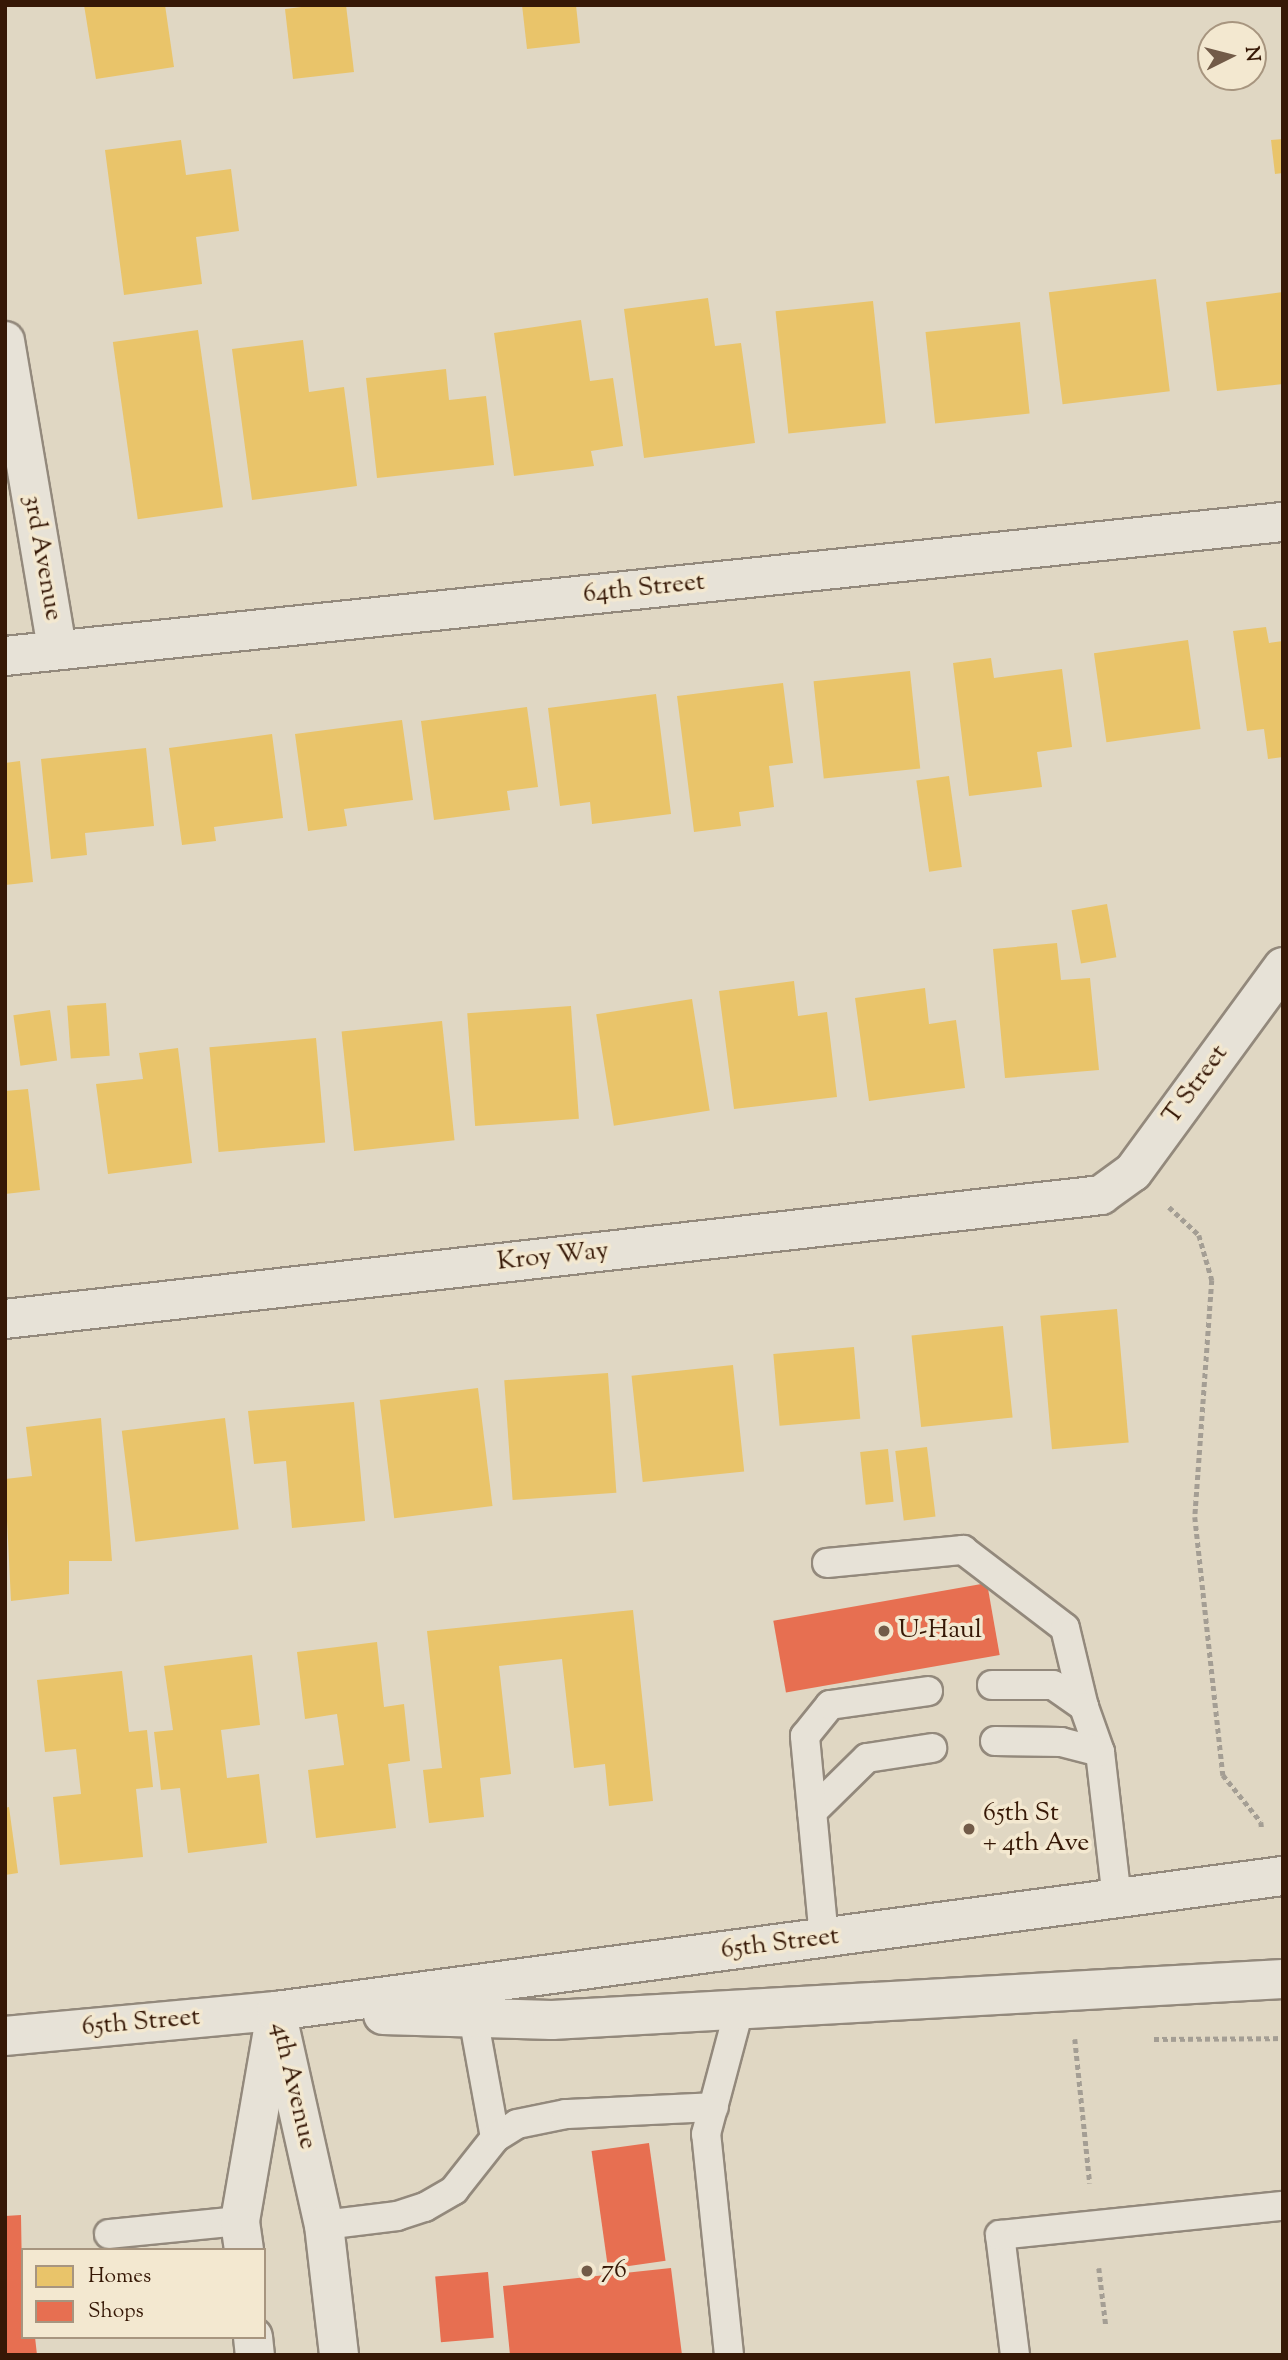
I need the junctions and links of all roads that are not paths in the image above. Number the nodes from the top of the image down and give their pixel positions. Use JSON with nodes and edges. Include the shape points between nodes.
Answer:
{"nodes":[{"id":1,"x":5,"y":341,"type":"edge"},
{"id":2,"x":1283,"y":522,"type":"edge"},
{"id":3,"x":57,"y":650,"type":"junction"},
{"id":4,"x":5,"y":656,"type":"edge"},
{"id":5,"x":1283,"y":967,"type":"edge"},
{"id":6,"x":1101,"y":1195,"type":"joint"},
{"id":7,"x":5,"y":1319,"type":"edge"},
{"id":8,"x":827,"y":1563,"type":"dead end"},
{"id":9,"x":992,"y":1685,"type":"dead end"},
{"id":10,"x":928,"y":1691,"type":"dead end"},
{"id":11,"x":1084,"y":1707,"type":"junction"},
{"id":12,"x":995,"y":1741,"type":"dead end"},
{"id":13,"x":932,"y":1748,"type":"dead end"},
{"id":14,"x":1100,"y":1752,"type":"junction"},
{"id":15,"x":812,"y":1812,"type":"junction"},
{"id":16,"x":1274,"y":1877,"type":"edge"},
{"id":17,"x":1117,"y":1899,"type":"junction"},
{"id":18,"x":824,"y":1938,"type":"junction"},
{"id":19,"x":1283,"y":1979,"type":"edge"},
{"id":20,"x":471,"y":2002,"type":"junction"},
{"id":21,"x":739,"y":2010,"type":"junction"},
{"id":22,"x":276,"y":2011,"type":"junction"},
{"id":23,"x":5,"y":2036,"type":"edge"},
{"id":24,"x":714,"y":2107,"type":"junction"},
{"id":25,"x":495,"y":2138,"type":"junction"},
{"id":26,"x":1283,"y":2206,"type":"edge"},
{"id":27,"x":324,"y":2225,"type":"junction"},
{"id":28,"x":109,"y":2234,"type":"dead end"},
{"id":29,"x":242,"y":2235,"type":"edge"},
{"id":30,"x":339,"y":2355,"type":"edge"},
{"id":31,"x":729,"y":2355,"type":"edge"},
{"id":32,"x":1015,"y":2355,"type":"edge"}],
"edges":[{"from":1,"to":3,"type":"street","name":"3rd Avenue"},
{"from":2,"to":3,"type":"street","name":"64th Street"},
{"from":3,"to":4,"type":"street","name":"64th Street"},
{"from":5,"to":6,"type":"street","name":"T Street","via":[[1133,1172]]},
{"from":6,"to":7,"type":"street","name":"Kroy Way"},
{"from":8,"to":11,"type":"lane","via":[[963,1550],[1065,1628]]},
{"from":9,"to":11,"type":"lane","via":[[1053,1685]]},
{"from":10,"to":15,"type":"lane","via":[[830,1705],[805,1736]]},
{"from":11,"to":14,"type":"lane"},
{"from":12,"to":14,"type":"lane","via":[[1061,1742]]},
{"from":13,"to":15,"type":"lane","via":[[867,1758]]},
{"from":14,"to":17,"type":"lane"},
{"from":15,"to":18,"type":"lane"},
{"from":16,"to":17,"type":"street","name":"65th Street"},
{"from":17,"to":18,"type":"street","name":"65th Street"},
{"from":18,"to":20,"type":"street","name":"65th Street"},
{"from":19,"to":21,"type":"street","name":"65th Street"},
{"from":20,"to":21,"type":"street","name":"65th Street","via":[[552,2020]]},
{"from":20,"to":22,"type":"street","name":"65th Street"},
{"from":20,"to":25,"type":"lane"},
{"from":21,"to":24,"type":"lane"},
{"from":22,"to":23,"type":"street","name":"65th Street"},
{"from":22,"to":27,"type":"street","name":"4th Avenue"},
{"from":22,"to":29,"type":"street","name":"4th Avenue"},
{"from":24,"to":25,"type":"lane","via":[[566,2114],[517,2124]]},
{"from":24,"to":31,"type":"lane","via":[[706,2134]]},
{"from":25,"to":27,"type":"lane","via":[[454,2190],[425,2207],[397,2216]]},
{"from":26,"to":32,"type":"lane","via":[[1000,2235]]},
{"from":27,"to":30,"type":"street","name":"4th Avenue"},
{"from":28,"to":29,"type":"lane"}]}
